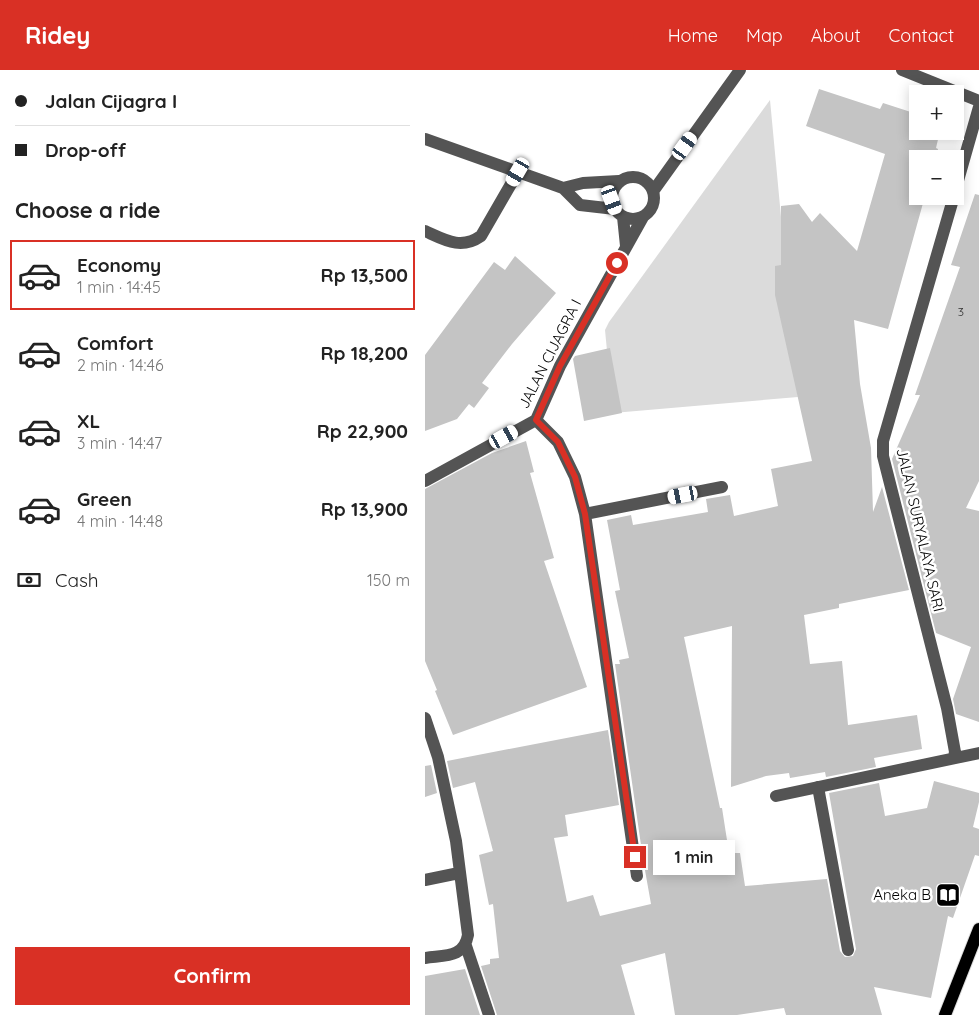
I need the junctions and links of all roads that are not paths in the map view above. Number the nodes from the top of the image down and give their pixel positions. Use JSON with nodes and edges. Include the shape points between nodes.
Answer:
{"nodes":[{"id":1,"x":739,"y":70,"type":"edge"},
{"id":2,"x":902,"y":70,"type":"edge"},
{"id":3,"x":979,"y":101,"type":"edge"},
{"id":4,"x":979,"y":107,"type":"edge"},
{"id":5,"x":425,"y":139,"type":"edge"},
{"id":6,"x":964,"y":160,"type":"edge"},
{"id":7,"x":518,"y":172,"type":"junction"},
{"id":8,"x":619,"y":181,"type":"junction"},
{"id":9,"x":651,"y":186,"type":"junction"},
{"id":10,"x":563,"y":188,"type":"junction"},
{"id":11,"x":950,"y":205,"type":"edge"},
{"id":12,"x":619,"y":213,"type":"junction"},
{"id":13,"x":643,"y":218,"type":"junction"},
{"id":14,"x":425,"y":231,"type":"edge"},
{"id":15,"x":626,"y":246,"type":"junction"},
{"id":16,"x":536,"y":420,"type":"junction"},
{"id":17,"x":425,"y":481,"type":"edge"},
{"id":18,"x":722,"y":487,"type":"dead end"},
{"id":19,"x":585,"y":514,"type":"junction"},
{"id":20,"x":425,"y":718,"type":"edge"},
{"id":21,"x":979,"y":752,"type":"edge"},
{"id":22,"x":954,"y":757,"type":"junction"},
{"id":23,"x":818,"y":787,"type":"junction"},
{"id":24,"x":776,"y":796,"type":"dead end"},
{"id":25,"x":459,"y":873,"type":"junction"},
{"id":26,"x":637,"y":876,"type":"dead end"},
{"id":27,"x":425,"y":880,"type":"edge"},
{"id":28,"x":979,"y":929,"type":"edge"},
{"id":29,"x":466,"y":946,"type":"junction"},
{"id":30,"x":848,"y":950,"type":"dead end"},
{"id":31,"x":425,"y":958,"type":"edge"},
{"id":32,"x":489,"y":1015,"type":"edge"},
{"id":33,"x":945,"y":1015,"type":"edge"}],
"edges":[{"from":1,"to":9,"type":"street","via":[[663,176]]},
{"from":2,"to":3,"type":"street"},
{"from":4,"to":6,"type":"street"},
{"from":5,"to":7,"type":"street"},
{"from":7,"to":10,"type":"street"},
{"from":7,"to":14,"type":"street","via":[[481,236],[475,240],[455,244]]},
{"from":8,"to":9,"type":"street","via":[[629,176],[639,177]]},
{"from":8,"to":10,"type":"street"},
{"from":8,"to":12,"type":"street","via":[[613,189],[612,200]]},
{"from":9,"to":13,"type":"street","via":[[655,201]]},
{"from":10,"to":12,"type":"street","via":[[580,205]]},
{"from":11,"to":22,"type":"street","name":"JALAN SURYALAYA SARI","via":[[883,441],[883,456],[947,708]]},
{"from":12,"to":13,"type":"street","via":[[633,219]]},
{"from":12,"to":15,"type":"street"},
{"from":13,"to":15,"type":"street","name":"JALAN CIJAGRA I"},
{"from":15,"to":16,"type":"street","name":"JALAN CIJAGRA I","via":[[560,366]]},
{"from":16,"to":17,"type":"street","name":"JALAN CIJAGRA I"},
{"from":16,"to":19,"type":"street","via":[[558,442],[575,477]]},
{"from":18,"to":19,"type":"street"},
{"from":19,"to":26,"type":"street"},
{"from":20,"to":25,"type":"street","via":[[437,756]]},
{"from":21,"to":22,"type":"street"},
{"from":22,"to":23,"type":"street"},
{"from":23,"to":24,"type":"street"},
{"from":23,"to":30,"type":"street"},
{"from":25,"to":27,"type":"street"},
{"from":25,"to":29,"type":"street","via":[[468,935]]},
{"from":28,"to":33,"type":"main road"},
{"from":29,"to":31,"type":"street","via":[[451,954]]},
{"from":29,"to":32,"type":"street"}]}
